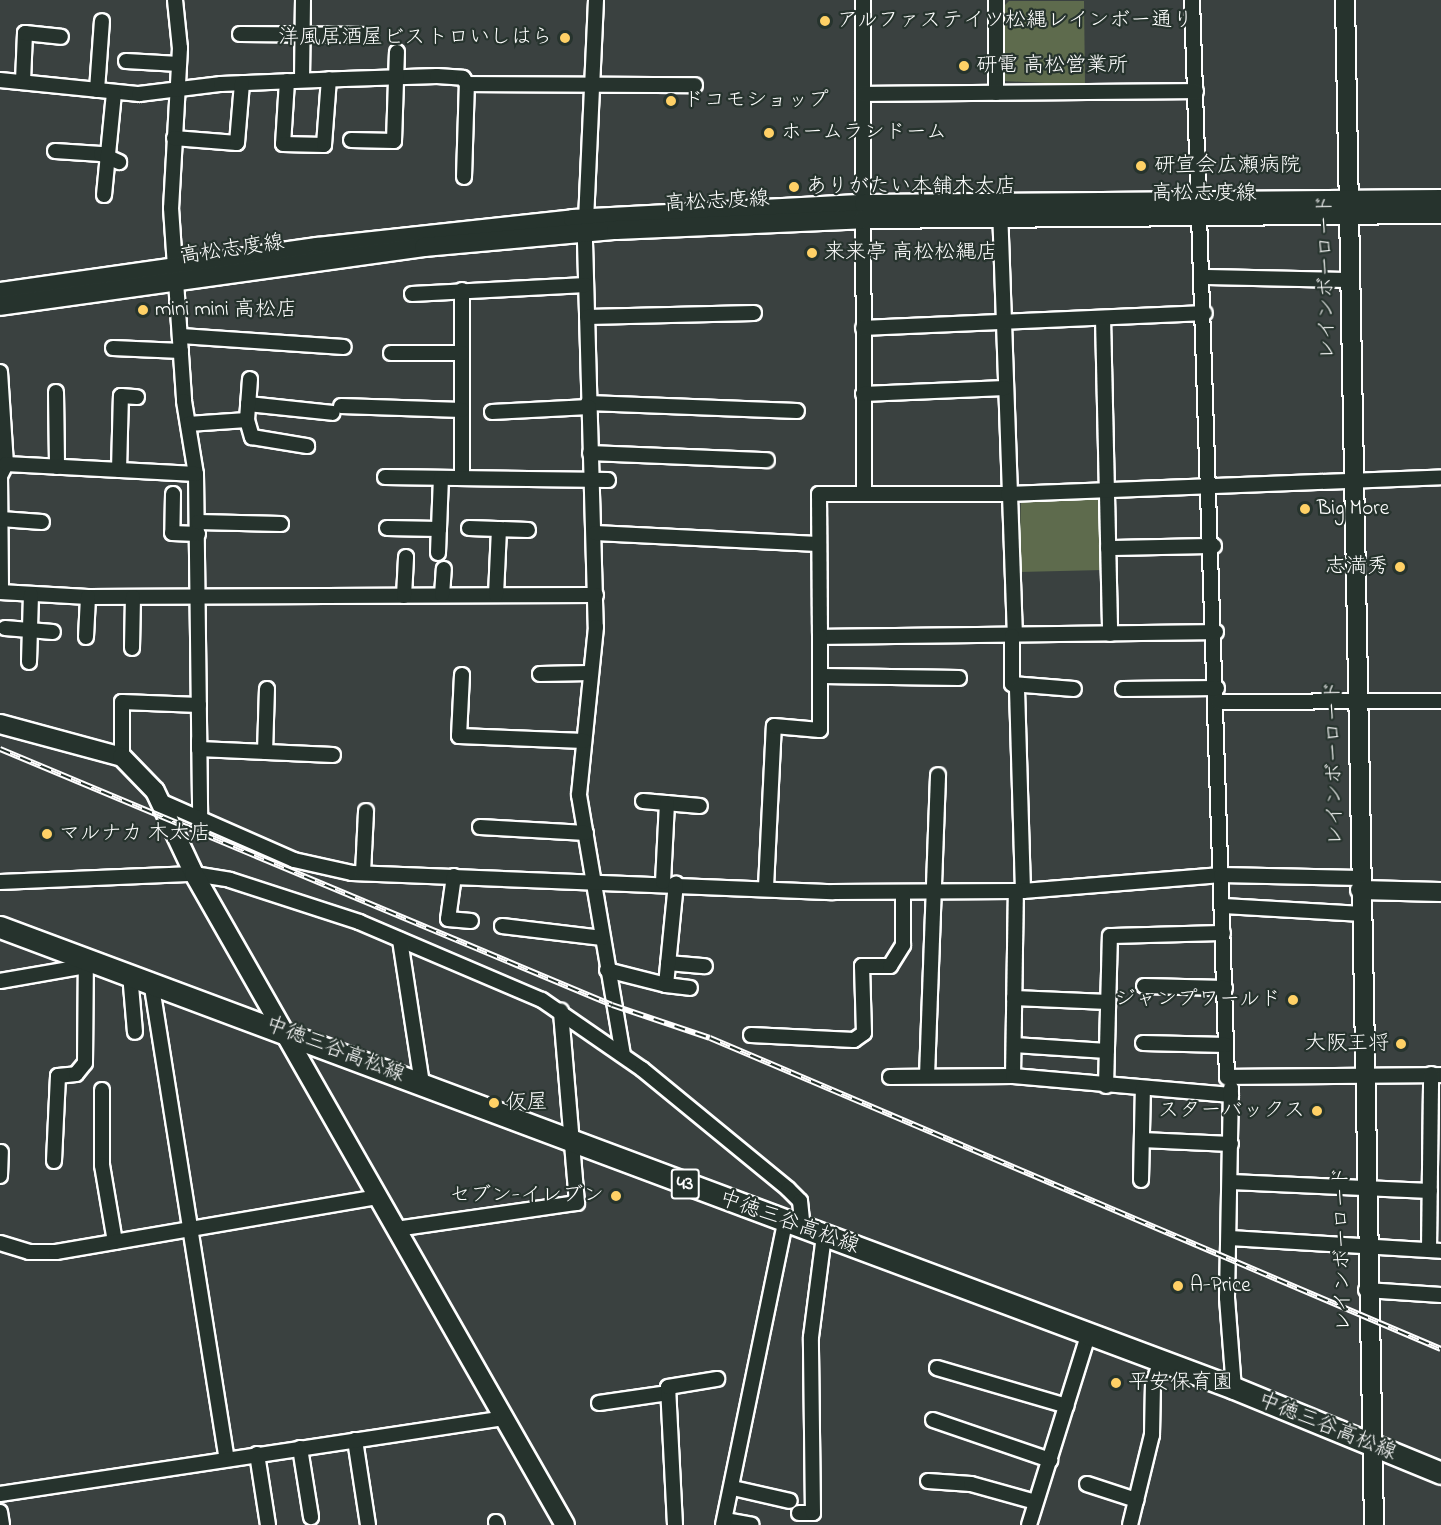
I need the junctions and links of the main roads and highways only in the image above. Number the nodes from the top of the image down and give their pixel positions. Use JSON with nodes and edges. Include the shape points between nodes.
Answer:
{"nodes":[{"id":1,"x":0,"y":927,"type":"edge"},
{"id":2,"x":1441,"y":1473,"type":"edge"}],
"edges":[{"from":1,"to":2,"type":"main road","name":"中徳三谷高松線","number":"43","via":[[1234,1388]]}]}
